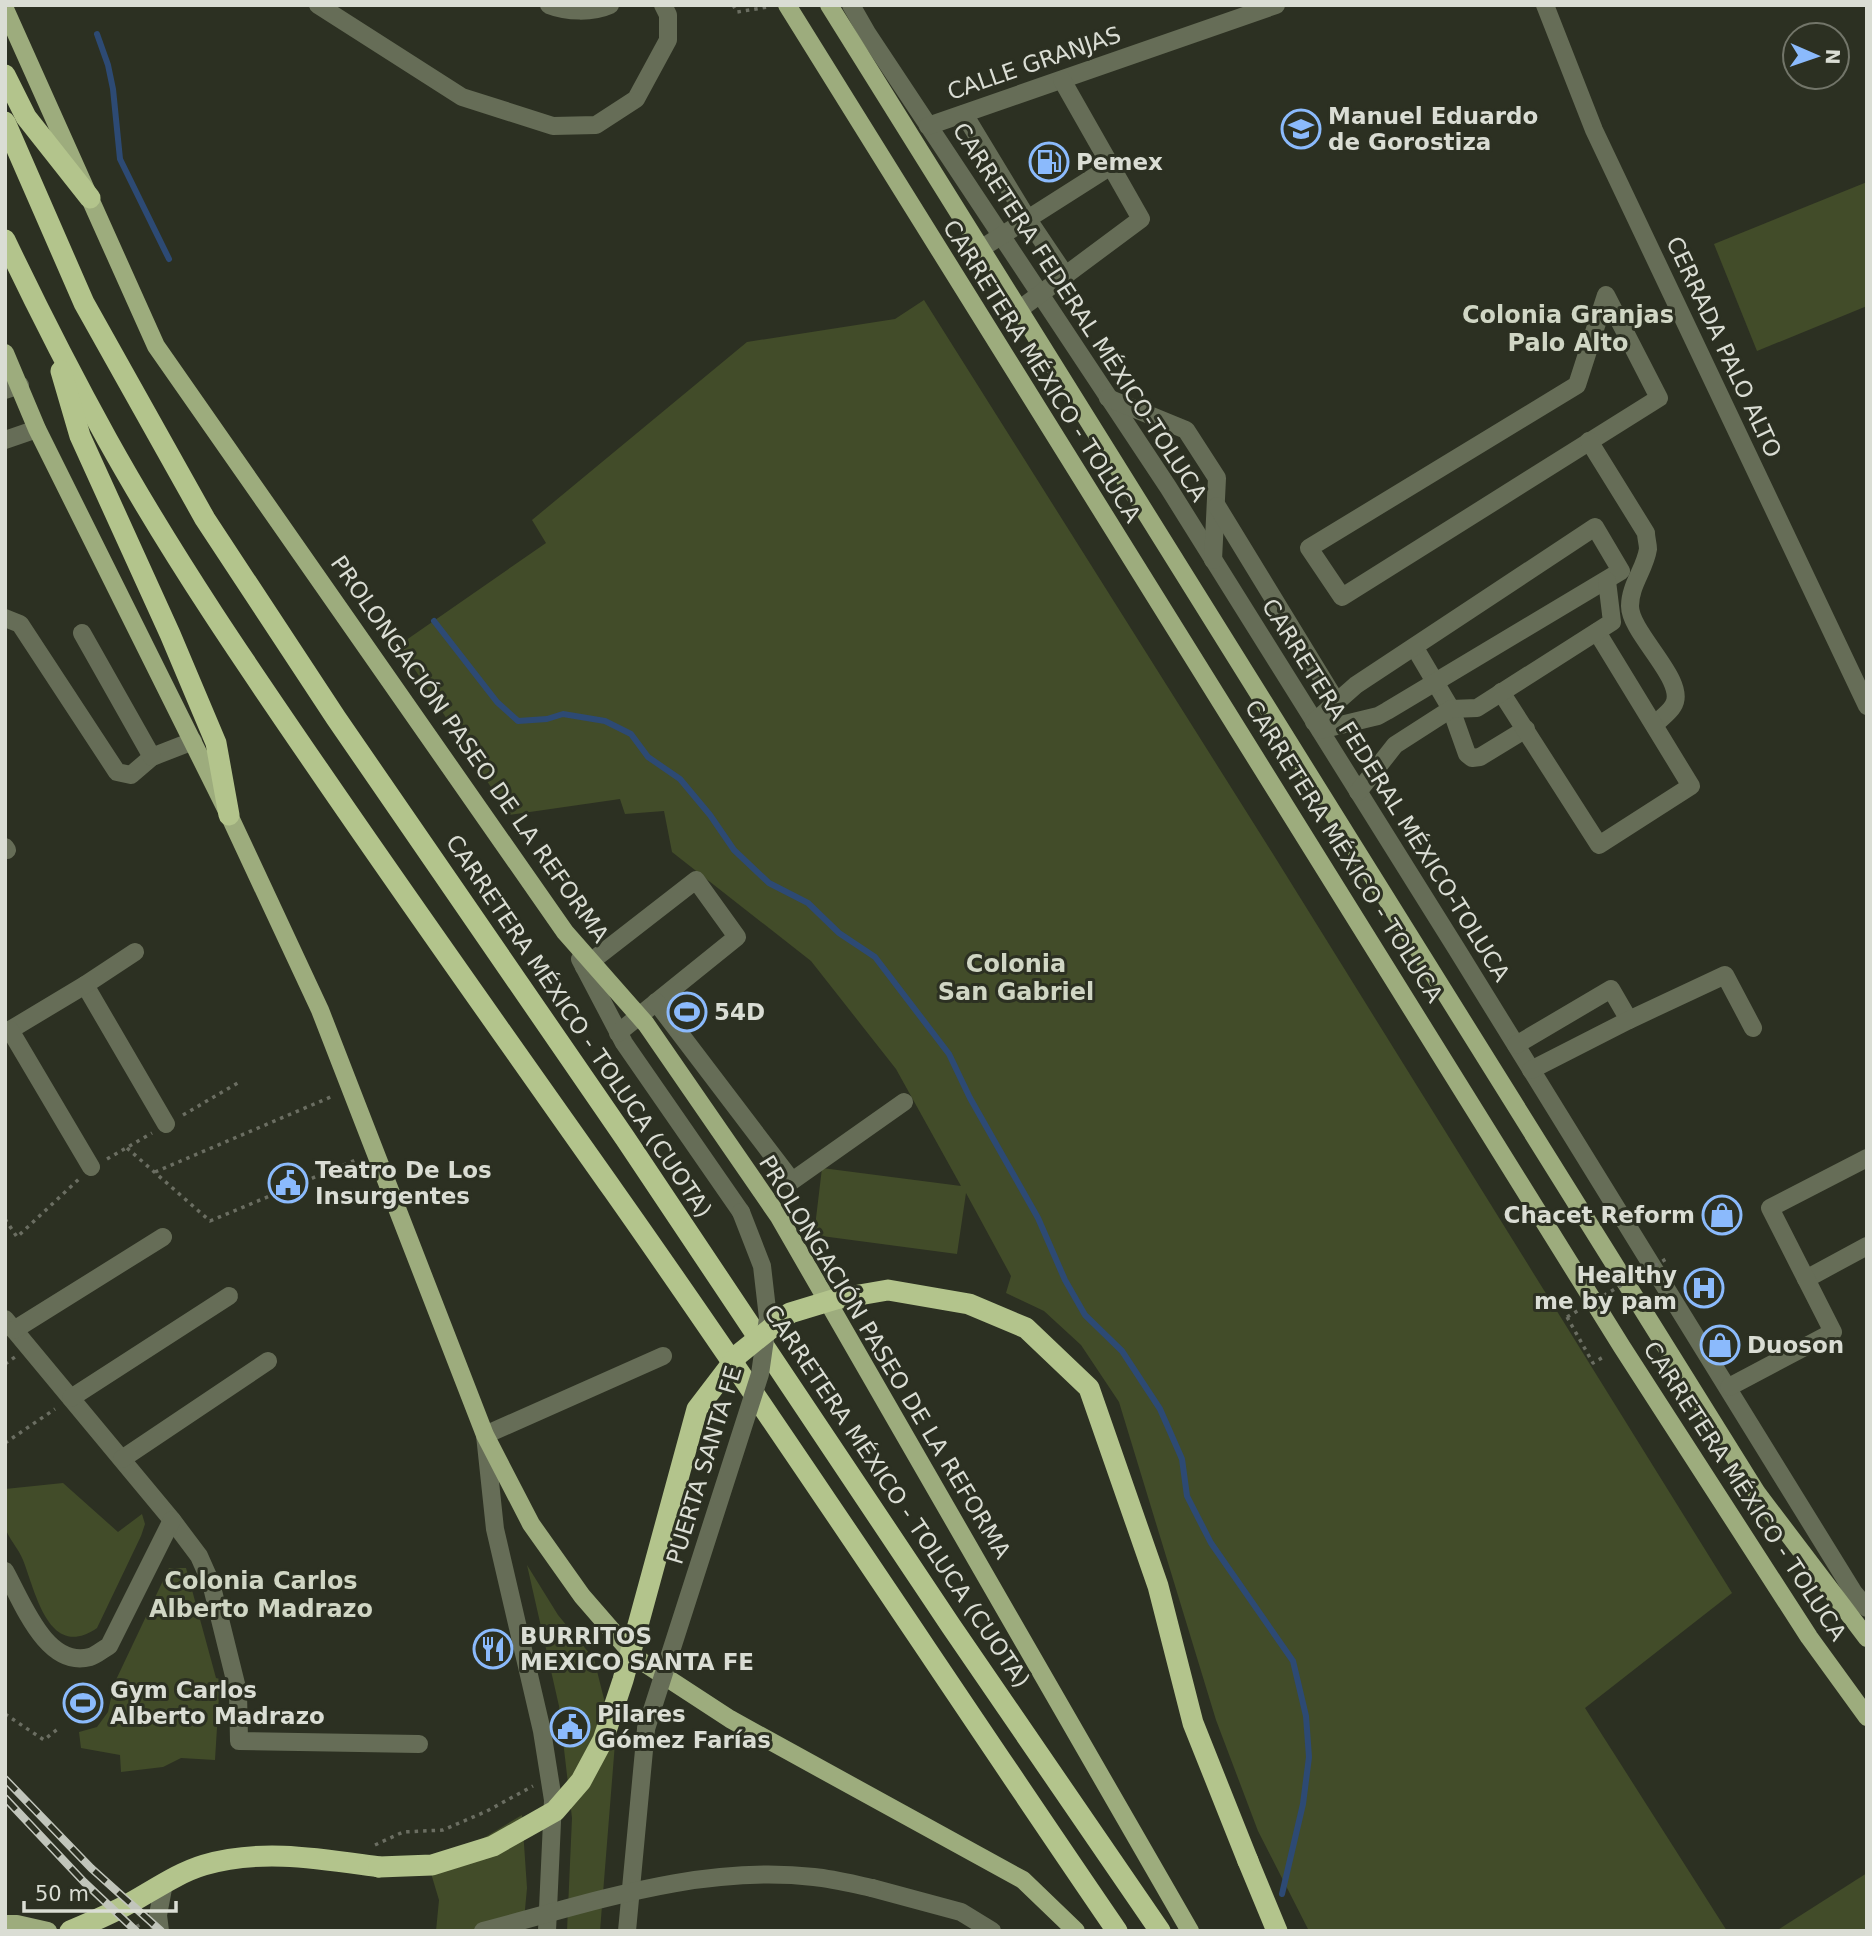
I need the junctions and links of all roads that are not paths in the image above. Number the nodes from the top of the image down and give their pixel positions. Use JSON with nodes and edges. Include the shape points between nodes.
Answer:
{"nodes":[{"id":1,"x":318,"y":5,"type":"edge"},
{"id":2,"x":549,"y":5,"type":"edge"},
{"id":3,"x":610,"y":5,"type":"edge"},
{"id":4,"x":663,"y":5,"type":"edge"},
{"id":5,"x":787,"y":5,"type":"edge"},
{"id":6,"x":829,"y":5,"type":"edge"},
{"id":7,"x":851,"y":5,"type":"edge"},
{"id":8,"x":1236,"y":5,"type":"edge"},
{"id":9,"x":1545,"y":5,"type":"edge"},
{"id":10,"x":1268,"y":8,"type":"edge"},
{"id":11,"x":5,"y":9,"type":"edge"},
{"id":12,"x":5,"y":75,"type":"edge"},
{"id":13,"x":1062,"y":80,"type":"junction"},
{"id":14,"x":964,"y":114,"type":"junction"},
{"id":15,"x":5,"y":122,"type":"edge"},
{"id":16,"x":928,"y":126,"type":"junction"},
{"id":17,"x":1111,"y":166,"type":"junction"},
{"id":18,"x":90,"y":198,"type":"junction"},
{"id":19,"x":1027,"y":218,"type":"junction"},
{"id":20,"x":1000,"y":234,"type":"junction"},
{"id":21,"x":5,"y":240,"type":"edge"},
{"id":22,"x":982,"y":247,"type":"junction"},
{"id":23,"x":1066,"y":276,"type":"junction"},
{"id":24,"x":1040,"y":295,"type":"junction"},
{"id":25,"x":1020,"y":309,"type":"junction"},
{"id":26,"x":48,"y":329,"type":"junction"},
{"id":27,"x":5,"y":353,"type":"edge"},
{"id":28,"x":13,"y":387,"type":"edge"},
{"id":29,"x":1108,"y":397,"type":"junction"},
{"id":30,"x":37,"y":429,"type":"junction"},
{"id":31,"x":5,"y":440,"type":"edge"},
{"id":32,"x":1588,"y":441,"type":"junction"},
{"id":33,"x":1217,"y":506,"type":"junction"},
{"id":34,"x":1213,"y":560,"type":"junction"},
{"id":35,"x":1607,"y":581,"type":"junction"},
{"id":36,"x":5,"y":618,"type":"edge"},
{"id":37,"x":1597,"y":632,"type":"junction"},
{"id":38,"x":82,"y":633,"type":"dead end"},
{"id":39,"x":1415,"y":648,"type":"junction"},
{"id":40,"x":1436,"y":681,"type":"junction"},
{"id":41,"x":1502,"y":692,"type":"junction"},
{"id":42,"x":1336,"y":701,"type":"junction"},
{"id":43,"x":1867,"y":706,"type":"edge"},
{"id":44,"x":1451,"y":709,"type":"junction"},
{"id":45,"x":1654,"y":725,"type":"junction"},
{"id":46,"x":1317,"y":726,"type":"junction"},
{"id":47,"x":1526,"y":729,"type":"junction"},
{"id":48,"x":193,"y":741,"type":"junction"},
{"id":49,"x":152,"y":757,"type":"junction"},
{"id":50,"x":1358,"y":792,"type":"junction"},
{"id":51,"x":229,"y":815,"type":"junction"},
{"id":52,"x":135,"y":952,"type":"dead end"},
{"id":53,"x":588,"y":964,"type":"junction"},
{"id":54,"x":85,"y":985,"type":"junction"},
{"id":55,"x":656,"y":1002,"type":"junction"},
{"id":56,"x":639,"y":1016,"type":"junction"},
{"id":57,"x":1629,"y":1020,"type":"junction"},
{"id":58,"x":1753,"y":1028,"type":"dead end"},
{"id":59,"x":8,"y":1030,"type":"edge"},
{"id":60,"x":618,"y":1033,"type":"junction"},
{"id":61,"x":1516,"y":1045,"type":"junction"},
{"id":62,"x":1531,"y":1070,"type":"junction"},
{"id":63,"x":722,"y":1088,"type":"junction"},
{"id":64,"x":904,"y":1102,"type":"dead end"},
{"id":65,"x":702,"y":1105,"type":"junction"},
{"id":66,"x":166,"y":1124,"type":"road end"},
{"id":67,"x":1867,"y":1158,"type":"edge"},
{"id":68,"x":91,"y":1167,"type":"road end"},
{"id":69,"x":163,"y":1237,"type":"dead end"},
{"id":70,"x":1867,"y":1246,"type":"edge"},
{"id":71,"x":1806,"y":1279,"type":"junction"},
{"id":72,"x":229,"y":1296,"type":"dead end"},
{"id":73,"x":10,"y":1324,"type":"edge"},
{"id":74,"x":663,"y":1356,"type":"dead end"},
{"id":75,"x":268,"y":1361,"type":"dead end"},
{"id":76,"x":1729,"y":1387,"type":"junction"},
{"id":77,"x":71,"y":1398,"type":"junction"},
{"id":78,"x":485,"y":1435,"type":"junction"},
{"id":79,"x":122,"y":1459,"type":"junction"},
{"id":80,"x":172,"y":1520,"type":"junction"},
{"id":81,"x":5,"y":1571,"type":"edge"},
{"id":82,"x":1867,"y":1608,"type":"edge"},
{"id":83,"x":1867,"y":1638,"type":"edge"},
{"id":84,"x":1867,"y":1717,"type":"edge"},
{"id":85,"x":419,"y":1744,"type":"dead end"},
{"id":86,"x":164,"y":1883,"type":"junction"},
{"id":87,"x":5,"y":1909,"type":"edge"},
{"id":88,"x":11,"y":1924,"type":"edge"},
{"id":89,"x":48,"y":1931,"type":"edge"},
{"id":90,"x":70,"y":1931,"type":"edge"},
{"id":91,"x":160,"y":1931,"type":"edge"},
{"id":92,"x":483,"y":1931,"type":"edge"},
{"id":93,"x":547,"y":1931,"type":"edge"},
{"id":94,"x":627,"y":1931,"type":"edge"},
{"id":95,"x":992,"y":1931,"type":"edge"},
{"id":96,"x":1076,"y":1931,"type":"edge"},
{"id":97,"x":1117,"y":1931,"type":"edge"},
{"id":98,"x":1160,"y":1931,"type":"edge"},
{"id":99,"x":1190,"y":1931,"type":"edge"},
{"id":100,"x":1277,"y":1931,"type":"edge"}],
"edges":[{"from":1,"to":4,"type":"street","via":[[462,97],[553,126],[596,125],[636,99],[668,40],[668,15]]},
{"from":2,"to":3,"type":"street","via":[[564,11]]},
{"from":5,"to":84,"type":"main road","name":"CARRETERA MÉXICO - TOLUCA","via":[[1622,1347],[1809,1637]]},
{"from":6,"to":22,"type":"main road","name":"CARRETERA MÉXICO - TOLUCA"},
{"from":7,"to":16,"type":"street","name":"CARRETERA FEDERAL MÉXICO-TOLUCA"},
{"from":8,"to":10,"type":"street"},
{"from":9,"to":43,"type":"street","name":"CERRADA PALO ALTO","via":[[1594,130]]},
{"from":10,"to":13,"type":"street","name":"CALLE GRANJAS"},
{"from":11,"to":18,"type":"main road","name":"PROLONGACIÓN PASEO DE LA REFORMA"},
{"from":12,"to":18,"type":"highway","via":[[26,117]]},
{"from":13,"to":14,"type":"street","name":"CALLE GRANJAS"},
{"from":13,"to":17,"type":"street"},
{"from":14,"to":16,"type":"street","name":"CALLE GRANJAS"},
{"from":14,"to":19,"type":"street"},
{"from":15,"to":98,"type":"highway","name":"CARRETERA MÉXICO - TOLUCA (CUOTA)","via":[[84,303],[205,519]]},
{"from":16,"to":20,"type":"street","name":"CARRETERA FEDERAL MÉXICO-TOLUCA"},
{"from":17,"to":19,"type":"street"},
{"from":17,"to":23,"type":"street","via":[[1141,219]]},
{"from":18,"to":53,"type":"main road","name":"PROLONGACIÓN PASEO DE LA REFORMA","via":[[156,346]]},
{"from":19,"to":20,"type":"street"},
{"from":19,"to":23,"type":"street"},
{"from":20,"to":22,"type":"street"},
{"from":20,"to":24,"type":"street","name":"CARRETERA FEDERAL MÉXICO-TOLUCA"},
{"from":21,"to":26,"type":"highway"},
{"from":22,"to":25,"type":"main road","name":"CARRETERA MÉXICO - TOLUCA"},
{"from":23,"to":24,"type":"street"},
{"from":24,"to":25,"type":"street"},
{"from":24,"to":29,"type":"street","name":"CARRETERA FEDERAL MÉXICO-TOLUCA"},
{"from":25,"to":83,"type":"main road","name":"CARRETERA MÉXICO - TOLUCA","via":[[1750,1481]]},
{"from":26,"to":51,"type":"highway","via":[[80,436],[216,743]]},
{"from":26,"to":97,"type":"highway","via":[[108,441],[240,655],[698,1311]]},
{"from":27,"to":28,"type":"main road"},
{"from":28,"to":30,"type":"main road"},
{"from":29,"to":33,"type":"street","via":[[1186,430],[1217,478]]},
{"from":29,"to":34,"type":"street","name":"CARRETERA FEDERAL MÉXICO-TOLUCA"},
{"from":30,"to":31,"type":"street"},
{"from":30,"to":48,"type":"main road"},
{"from":32,"to":32,"type":"street","via":[[1342,597],[1309,548],[1577,385],[1606,295],[1659,398]]},
{"from":32,"to":45,"type":"street","via":[[1646,533],[1648,549],[1630,606],[1633,620],[1677,693],[1674,705]]},
{"from":33,"to":34,"type":"street"},
{"from":33,"to":42,"type":"street"},
{"from":34,"to":46,"type":"street","name":"CARRETERA FEDERAL MÉXICO-TOLUCA"},
{"from":35,"to":37,"type":"street","via":[[1612,622]]},
{"from":35,"to":39,"type":"street","via":[[1621,571],[1595,527]]},
{"from":35,"to":40,"type":"street"},
{"from":36,"to":49,"type":"street","via":[[20,624],[117,772],[131,775]]},
{"from":37,"to":41,"type":"street"},
{"from":37,"to":45,"type":"street"},
{"from":38,"to":49,"type":"street"},
{"from":39,"to":40,"type":"street"},
{"from":39,"to":42,"type":"street"},
{"from":40,"to":44,"type":"street"},
{"from":40,"to":46,"type":"street","via":[[1378,716]]},
{"from":41,"to":44,"type":"street","via":[[1477,708]]},
{"from":41,"to":47,"type":"street"},
{"from":42,"to":46,"type":"street"},
{"from":44,"to":47,"type":"street","via":[[1472,758]]},
{"from":44,"to":50,"type":"street","via":[[1395,745]]},
{"from":45,"to":47,"type":"street","via":[[1691,786],[1600,845]]},
{"from":46,"to":50,"type":"street","name":"CARRETERA FEDERAL MÉXICO-TOLUCA"},
{"from":48,"to":49,"type":"street"},
{"from":48,"to":51,"type":"main road"},
{"from":50,"to":61,"type":"street","name":"CARRETERA FEDERAL MÉXICO-TOLUCA"},
{"from":51,"to":78,"type":"main road","via":[[320,1010]]},
{"from":52,"to":54,"type":"street"},
{"from":53,"to":55,"type":"street","via":[[696,880],[737,937]]},
{"from":53,"to":56,"type":"main road","name":"PROLONGACIÓN PASEO DE LA REFORMA"},
{"from":53,"to":60,"type":"street","name":"PUERTA SANTA FE"},
{"from":54,"to":59,"type":"street"},
{"from":54,"to":66,"type":"street"},
{"from":55,"to":56,"type":"street"},
{"from":55,"to":63,"type":"street"},
{"from":56,"to":60,"type":"street"},
{"from":56,"to":65,"type":"main road","name":"PROLONGACIÓN PASEO DE LA REFORMA"},
{"from":57,"to":58,"type":"street","via":[[1725,975]]},
{"from":57,"to":61,"type":"street","via":[[1611,989]]},
{"from":57,"to":62,"type":"street"},
{"from":59,"to":68,"type":"street"},
{"from":60,"to":94,"type":"street","name":"PUERTA SANTA FE","bridge":true,"via":[[741,1212],[762,1266],[768,1318],[760,1374],[646,1730]]},
{"from":61,"to":62,"type":"street","name":"CARRETERA FEDERAL MÉXICO-TOLUCA"},
{"from":62,"to":76,"type":"street","name":"CARRETERA FEDERAL MÉXICO-TOLUCA"},
{"from":63,"to":64,"type":"street","via":[[792,1181]]},
{"from":63,"to":65,"type":"street"},
{"from":65,"to":99,"type":"main road","name":"PROLONGACIÓN PASEO DE LA REFORMA","via":[[779,1217]]},
{"from":67,"to":71,"type":"street","via":[[1770,1208]]},
{"from":69,"to":73,"type":"street"},
{"from":70,"to":71,"type":"street"},
{"from":71,"to":76,"type":"street","via":[[1833,1332]]},
{"from":72,"to":77,"type":"street"},
{"from":73,"to":77,"type":"street"},
{"from":74,"to":78,"type":"street"},
{"from":75,"to":79,"type":"street"},
{"from":76,"to":82,"type":"street","name":"CARRETERA FEDERAL MÉXICO-TOLUCA"},
{"from":77,"to":79,"type":"street"},
{"from":78,"to":93,"type":"street","via":[[495,1529],[550,1776]]},
{"from":78,"to":96,"type":"main road","via":[[531,1524],[582,1597],[635,1657],[730,1719],[1023,1880]]},
{"from":79,"to":80,"type":"street"},
{"from":80,"to":81,"type":"street","via":[[109,1646],[91,1657],[74,1658],[55,1651]]},
{"from":80,"to":85,"type":"street","via":[[199,1556],[211,1583],[238,1692],[239,1741]]},
{"from":86,"to":90,"type":"highway"},
{"from":86,"to":91,"type":"street"},
{"from":86,"to":100,"type":"highway","bridge":true,"via":[[237,1857],[305,1856],[379,1867],[432,1865],[493,1846],[555,1811],[581,1781],[603,1740],[697,1409],[739,1354],[790,1313],[888,1290],[969,1304],[1026,1328],[1089,1388],[1158,1587],[1193,1723]]},
{"from":87,"to":88,"type":"main road"},
{"from":88,"to":89,"type":"main road"},
{"from":92,"to":95,"type":"street","bridge":true,"via":[[667,1885],[765,1875],[815,1877],[872,1888],[961,1912]]}]}
